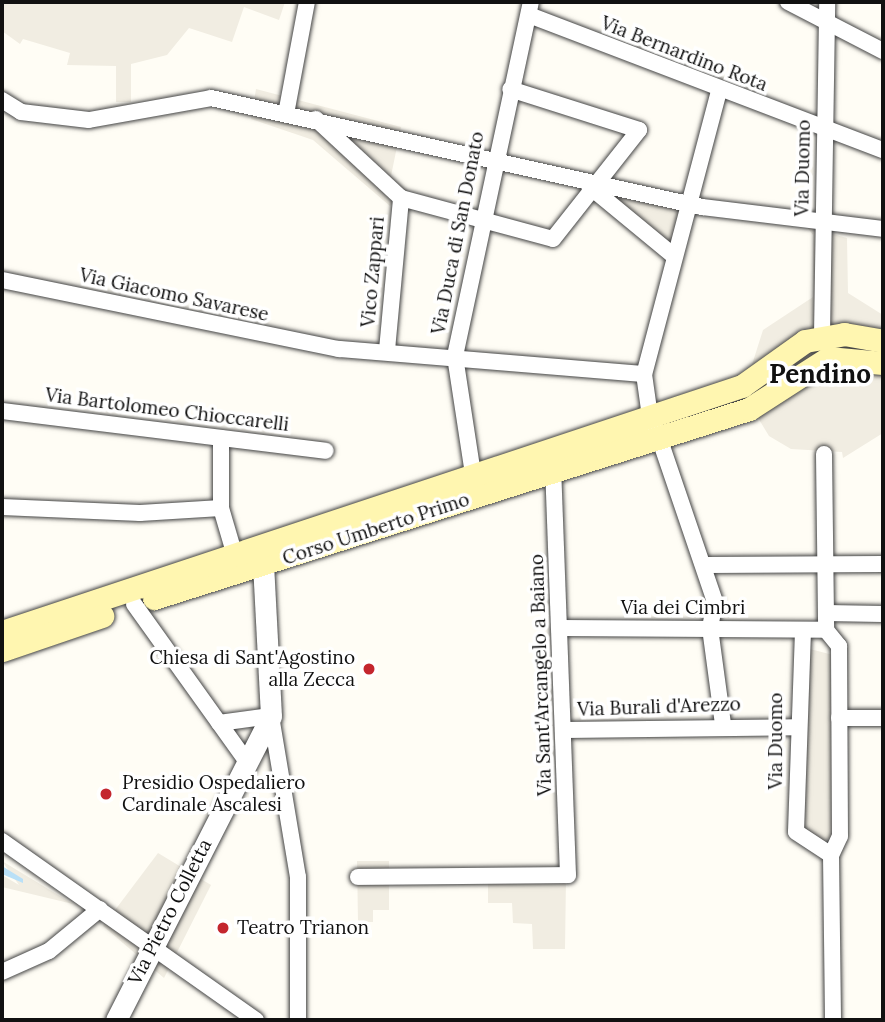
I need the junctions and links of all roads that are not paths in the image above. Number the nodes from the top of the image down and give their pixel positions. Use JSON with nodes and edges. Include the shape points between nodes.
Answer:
{"nodes":[{"id":1,"x":307,"y":2,"type":"edge"},
{"id":2,"x":788,"y":2,"type":"edge"},
{"id":3,"x":827,"y":2,"type":"edge"},
{"id":4,"x":530,"y":8,"type":"edge"},
{"id":5,"x":827,"y":21,"type":"junction"},
{"id":6,"x":883,"y":51,"type":"edge"},
{"id":7,"x":510,"y":89,"type":"junction"},
{"id":8,"x":719,"y":91,"type":"junction"},
{"id":9,"x":2,"y":100,"type":"edge"},
{"id":10,"x":286,"y":114,"type":"junction"},
{"id":11,"x":316,"y":119,"type":"junction"},
{"id":12,"x":824,"y":130,"type":"junction"},
{"id":13,"x":883,"y":150,"type":"edge"},
{"id":14,"x":493,"y":161,"type":"junction"},
{"id":15,"x":591,"y":184,"type":"junction"},
{"id":16,"x":401,"y":198,"type":"junction"},
{"id":17,"x":688,"y":204,"type":"junction"},
{"id":18,"x":480,"y":220,"type":"junction"},
{"id":19,"x":823,"y":221,"type":"junction"},
{"id":20,"x":883,"y":229,"type":"edge"},
{"id":21,"x":673,"y":260,"type":"junction"},
{"id":22,"x":2,"y":281,"type":"edge"},
{"id":23,"x":822,"y":335,"type":"junction"},
{"id":24,"x":883,"y":341,"type":"edge"},
{"id":25,"x":387,"y":350,"type":"junction"},
{"id":26,"x":455,"y":356,"type":"junction"},
{"id":27,"x":883,"y":363,"type":"edge"},
{"id":28,"x":644,"y":374,"type":"junction"},
{"id":29,"x":2,"y":411,"type":"edge"},
{"id":30,"x":656,"y":427,"type":"junction"},
{"id":31,"x":221,"y":438,"type":"junction"},
{"id":32,"x":326,"y":451,"type":"dead end"},
{"id":33,"x":824,"y":454,"type":"dead end"},
{"id":34,"x":553,"y":473,"type":"junction"},
{"id":35,"x":473,"y":474,"type":"junction"},
{"id":36,"x":2,"y":507,"type":"edge"},
{"id":37,"x":221,"y":508,"type":"junction"},
{"id":38,"x":235,"y":556,"type":"junction"},
{"id":39,"x":826,"y":564,"type":"junction"},
{"id":40,"x":883,"y":564,"type":"edge"},
{"id":41,"x":263,"y":565,"type":"junction"},
{"id":42,"x":707,"y":565,"type":"junction"},
{"id":43,"x":134,"y":604,"type":"junction"},
{"id":44,"x":827,"y":613,"type":"junction"},
{"id":45,"x":883,"y":614,"type":"edge"},
{"id":46,"x":562,"y":628,"type":"junction"},
{"id":47,"x":710,"y":628,"type":"junction"},
{"id":48,"x":826,"y":630,"type":"junction"},
{"id":49,"x":803,"y":631,"type":"junction"},
{"id":50,"x":2,"y":632,"type":"edge"},
{"id":51,"x":2,"y":650,"type":"edge"},
{"id":52,"x":271,"y":716,"type":"junction"},
{"id":53,"x":839,"y":718,"type":"junction"},
{"id":54,"x":883,"y":718,"type":"edge"},
{"id":55,"x":219,"y":723,"type":"junction"},
{"id":56,"x":723,"y":724,"type":"junction"},
{"id":57,"x":797,"y":727,"type":"junction"},
{"id":58,"x":565,"y":730,"type":"junction"},
{"id":59,"x":244,"y":759,"type":"junction"},
{"id":60,"x":2,"y":841,"type":"edge"},
{"id":61,"x":831,"y":855,"type":"junction"},
{"id":62,"x":358,"y":877,"type":"dead end"},
{"id":63,"x":100,"y":909,"type":"junction"},
{"id":64,"x":152,"y":947,"type":"junction"},
{"id":65,"x":2,"y":972,"type":"edge"},
{"id":66,"x":116,"y":1020,"type":"edge"},
{"id":67,"x":256,"y":1020,"type":"edge"},
{"id":68,"x":298,"y":1020,"type":"edge"},
{"id":69,"x":833,"y":1020,"type":"edge"}],
"edges":[{"from":1,"to":10,"type":"street"},
{"from":2,"to":5,"type":"street"},
{"from":3,"to":5,"type":"street","name":"Via Duomo"},
{"from":4,"to":7,"type":"street","name":"Via Duca di San Donato"},
{"from":4,"to":8,"type":"street","name":"Via Bernardino Rota"},
{"from":5,"to":6,"type":"street"},
{"from":5,"to":12,"type":"street","name":"Via Duomo"},
{"from":7,"to":14,"type":"street","name":"Via Duca di San Donato"},
{"from":7,"to":15,"type":"street","via":[[639,130]]},
{"from":8,"to":12,"type":"street","name":"Via Bernardino Rota"},
{"from":8,"to":17,"type":"street"},
{"from":9,"to":10,"type":"street","via":[[55,119],[127,117],[211,99]]},
{"from":10,"to":11,"type":"street"},
{"from":11,"to":14,"type":"street"},
{"from":11,"to":16,"type":"street"},
{"from":12,"to":13,"type":"street","name":"Via Bernardino Rota"},
{"from":12,"to":19,"type":"street","name":"Via Duomo"},
{"from":14,"to":15,"type":"street"},
{"from":14,"to":18,"type":"street","name":"Via Duca di San Donato"},
{"from":15,"to":17,"type":"street"},
{"from":15,"to":18,"type":"street","via":[[553,239]]},
{"from":15,"to":21,"type":"street"},
{"from":16,"to":18,"type":"street"},
{"from":16,"to":25,"type":"street","name":"Vico Zappari"},
{"from":17,"to":19,"type":"street"},
{"from":17,"to":21,"type":"street"},
{"from":18,"to":26,"type":"street","name":"Via Duca di San Donato"},
{"from":19,"to":20,"type":"street"},
{"from":19,"to":23,"type":"street","name":"Via Duomo"},
{"from":21,"to":28,"type":"street"},
{"from":22,"to":25,"type":"street","name":"Via Giacomo Savarese","via":[[339,349]]},
{"from":23,"to":24,"type":"main road"},
{"from":23,"to":30,"type":"main road","name":"Corso Umberto Primo","via":[[787,351],[742,386]]},
{"from":25,"to":26,"type":"street","name":"Via Giacomo Savarese"},
{"from":26,"to":28,"type":"street","name":"Via Giacomo Savarese"},
{"from":26,"to":35,"type":"street","name":"Via Duca di San Donato"},
{"from":27,"to":30,"type":"main road","name":"Corso Umberto Primo","via":[[843,358],[815,363],[749,409]]},
{"from":28,"to":30,"type":"street"},
{"from":29,"to":31,"type":"street","name":"Via Bartolomeo Chioccarelli"},
{"from":30,"to":34,"type":"main road","name":"Corso Umberto Primo"},
{"from":30,"to":35,"type":"main road","name":"Corso Umberto Primo"},
{"from":30,"to":42,"type":"street"},
{"from":31,"to":32,"type":"street","name":"Via Bartolomeo Chioccarelli"},
{"from":31,"to":37,"type":"street"},
{"from":33,"to":39,"type":"street"},
{"from":34,"to":41,"type":"main road","name":"Corso Umberto Primo"},
{"from":34,"to":46,"type":"street","name":"Via Sant'Arcangelo a Baiano"},
{"from":35,"to":38,"type":"main road","name":"Corso Umberto Primo"},
{"from":36,"to":37,"type":"street","via":[[140,513]]},
{"from":37,"to":38,"type":"street"},
{"from":38,"to":50,"type":"main road","name":"Corso Umberto Primo"},
{"from":39,"to":40,"type":"street"},
{"from":39,"to":42,"type":"street"},
{"from":39,"to":44,"type":"street"},
{"from":41,"to":43,"type":"main road","name":"Corso Umberto Primo"},
{"from":41,"to":52,"type":"street"},
{"from":42,"to":47,"type":"street","via":[[715,602]]},
{"from":43,"to":51,"type":"main road","name":"Corso Umberto Primo"},
{"from":43,"to":55,"type":"street"},
{"from":44,"to":45,"type":"street"},
{"from":44,"to":48,"type":"street"},
{"from":46,"to":47,"type":"street","name":"Via dei Cimbri"},
{"from":46,"to":58,"type":"street","name":"Via Sant'Arcangelo a Baiano"},
{"from":47,"to":49,"type":"street","name":"Via dei Cimbri"},
{"from":47,"to":56,"type":"street"},
{"from":48,"to":49,"type":"street"},
{"from":48,"to":53,"type":"street","via":[[839,646]]},
{"from":49,"to":57,"type":"street","name":"Via Duomo"},
{"from":52,"to":55,"type":"street"},
{"from":52,"to":59,"type":"street","name":"Via Pietro Colletta"},
{"from":52,"to":68,"type":"street","via":[[298,877]]},
{"from":53,"to":54,"type":"street"},
{"from":53,"to":61,"type":"street","via":[[840,836]]},
{"from":55,"to":59,"type":"street"},
{"from":56,"to":57,"type":"street","name":"Via Burali d'Arezzo"},
{"from":56,"to":58,"type":"street","name":"Via Burali d'Arezzo"},
{"from":57,"to":61,"type":"street","name":"Via Duomo","via":[[796,832]]},
{"from":58,"to":62,"type":"street","name":"Via Sant'Arcangelo a Baiano","via":[[568,876]]},
{"from":59,"to":64,"type":"street","name":"Via Pietro Colletta"},
{"from":60,"to":63,"type":"street"},
{"from":61,"to":69,"type":"street"},
{"from":63,"to":64,"type":"street"},
{"from":63,"to":65,"type":"street","via":[[49,951]]},
{"from":64,"to":66,"type":"street","name":"Via Pietro Colletta"},
{"from":64,"to":67,"type":"street"}]}
